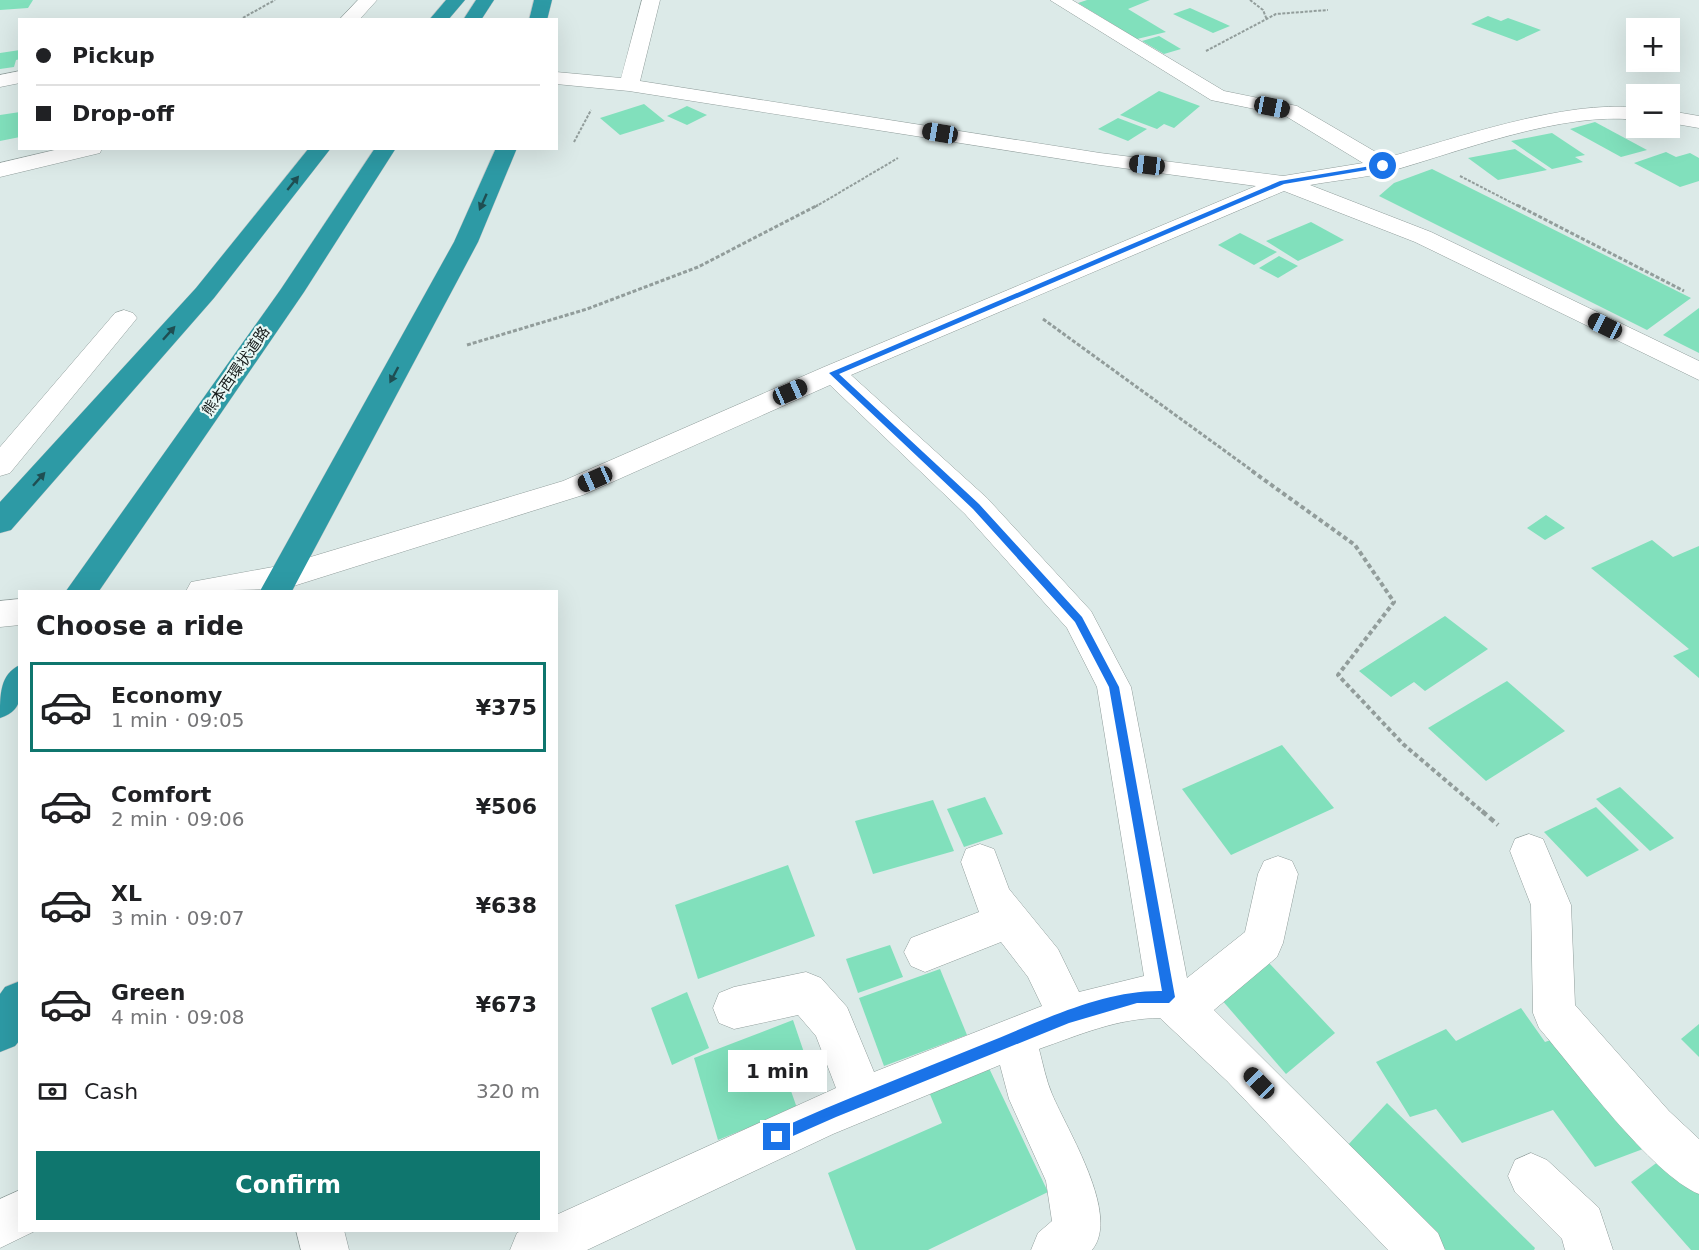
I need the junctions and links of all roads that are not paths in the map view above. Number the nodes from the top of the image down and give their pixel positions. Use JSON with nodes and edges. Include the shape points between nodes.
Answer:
{"nodes":[{"id":1,"x":368,"y":0,"type":"edge"},
{"id":2,"x":456,"y":0,"type":"edge"},
{"id":3,"x":485,"y":0,"type":"edge"},
{"id":4,"x":543,"y":0,"type":"edge"},
{"id":5,"x":651,"y":0,"type":"edge"},
{"id":6,"x":1059,"y":0,"type":"edge"},
{"id":7,"x":350,"y":18,"type":"edge"},
{"id":8,"x":440,"y":18,"type":"edge"},
{"id":9,"x":473,"y":18,"type":"edge"},
{"id":10,"x":538,"y":18,"type":"edge"},
{"id":11,"x":18,"y":77,"type":"edge"},
{"id":12,"x":566,"y":79,"type":"edge"},
{"id":13,"x":0,"y":81,"type":"edge"},
{"id":14,"x":629,"y":85,"type":"junction"},
{"id":15,"x":1626,"y":113,"type":"edge"},
{"id":16,"x":1680,"y":119,"type":"edge"},
{"id":17,"x":1699,"y":122,"type":"edge"},
{"id":18,"x":84,"y":150,"type":"edge"},
{"id":19,"x":319,"y":150,"type":"edge"},
{"id":20,"x":385,"y":150,"type":"edge"},
{"id":21,"x":506,"y":150,"type":"edge"},
{"id":22,"x":1383,"y":166,"type":"junction"},
{"id":23,"x":0,"y":170,"type":"edge"},
{"id":24,"x":1283,"y":183,"type":"junction"},
{"id":25,"x":78,"y":335,"type":"dead end"},
{"id":26,"x":1699,"y":372,"type":"edge"},
{"id":27,"x":833,"y":373,"type":"junction"},
{"id":28,"x":0,"y":466,"type":"edge"},
{"id":29,"x":0,"y":522,"type":"edge"},
{"id":30,"x":280,"y":584,"type":"edge"},
{"id":31,"x":83,"y":590,"type":"edge"},
{"id":32,"x":211,"y":590,"type":"edge"},
{"id":33,"x":18,"y":612,"type":"edge"},
{"id":34,"x":0,"y":614,"type":"edge"},
{"id":35,"x":18,"y":682,"type":"edge"},
{"id":36,"x":0,"y":704,"type":"edge"},
{"id":37,"x":1529,"y":851,"type":"road end"},
{"id":38,"x":980,"y":862,"type":"dead end"},
{"id":39,"x":1278,"y":874,"type":"dead end"},
{"id":40,"x":1008,"y":920,"type":"junction"},
{"id":41,"x":925,"y":952,"type":"dead end"},
{"id":42,"x":1176,"y":1003,"type":"junction"},
{"id":43,"x":18,"y":1005,"type":"edge"},
{"id":44,"x":734,"y":1008,"type":"dead end"},
{"id":45,"x":1069,"y":1017,"type":"junction"},
{"id":46,"x":0,"y":1031,"type":"edge"},
{"id":47,"x":1014,"y":1037,"type":"junction"},
{"id":48,"x":862,"y":1100,"type":"junction"},
{"id":49,"x":1699,"y":1171,"type":"edge"},
{"id":50,"x":1531,"y":1176,"type":"dead end"},
{"id":51,"x":18,"y":1215,"type":"edge"},
{"id":52,"x":0,"y":1224,"type":"edge"},
{"id":53,"x":320,"y":1232,"type":"edge"},
{"id":54,"x":325,"y":1250,"type":"edge"},
{"id":55,"x":534,"y":1250,"type":"edge"},
{"id":56,"x":1055,"y":1250,"type":"edge"},
{"id":57,"x":1421,"y":1250,"type":"edge"},
{"id":58,"x":1589,"y":1250,"type":"edge"}],
"edges":[{"from":1,"to":7,"type":"street"},
{"from":2,"to":8,"type":"highway"},
{"from":3,"to":9,"type":"highway"},
{"from":4,"to":10,"type":"highway"},
{"from":5,"to":14,"type":"street"},
{"from":6,"to":22,"type":"street","via":[[1218,96],[1290,110]]},
{"from":11,"to":13,"type":"street"},
{"from":12,"to":14,"type":"street"},
{"from":14,"to":24,"type":"street","via":[[1100,159]]},
{"from":15,"to":22,"type":"street","via":[[1612,111],[1548,122]]},
{"from":16,"to":17,"type":"street"},
{"from":18,"to":23,"type":"street"},
{"from":29,"to":19,"type":"highway","one_way":true,"via":[[205,293]]},
{"from":20,"to":31,"type":"highway","name":"熊本西環状道路","via":[[292,292]]},
{"from":21,"to":30,"type":"highway","one_way":true,"via":[[466,242]]},
{"from":22,"to":24,"type":"street"},
{"from":24,"to":26,"type":"street","via":[[1423,237]]},
{"from":24,"to":27,"type":"street"},
{"from":25,"to":28,"type":"street","via":[[116,327]]},
{"from":27,"to":30,"type":"street","via":[[573,488]]},
{"from":27,"to":42,"type":"street","via":[[976,506],[1079,620],[1114,687]]},
{"from":30,"to":32,"type":"street"},
{"from":33,"to":34,"type":"street"},
{"from":35,"to":36,"type":"highway"},
{"from":37,"to":49,"type":"street","via":[[1551,905],[1554,1013],[1653,1127]]},
{"from":38,"to":40,"type":"street","via":[[993,900]]},
{"from":39,"to":42,"type":"street","via":[[1263,943]]},
{"from":40,"to":41,"type":"street"},
{"from":40,"to":45,"type":"street","via":[[1043,963]]},
{"from":42,"to":45,"type":"street","via":[[1137,997]]},
{"from":42,"to":57,"type":"street"},
{"from":43,"to":46,"type":"highway"},
{"from":44,"to":48,"type":"street","via":[[806,993],[832,1022]]},
{"from":45,"to":47,"type":"street"},
{"from":47,"to":48,"type":"street"},
{"from":47,"to":56,"type":"street","via":[[1031,1099],[1070,1178],[1077,1231]]},
{"from":48,"to":55,"type":"street"},
{"from":50,"to":58,"type":"street","via":[[1582,1225]]},
{"from":51,"to":52,"type":"street"},
{"from":53,"to":54,"type":"street"}]}
